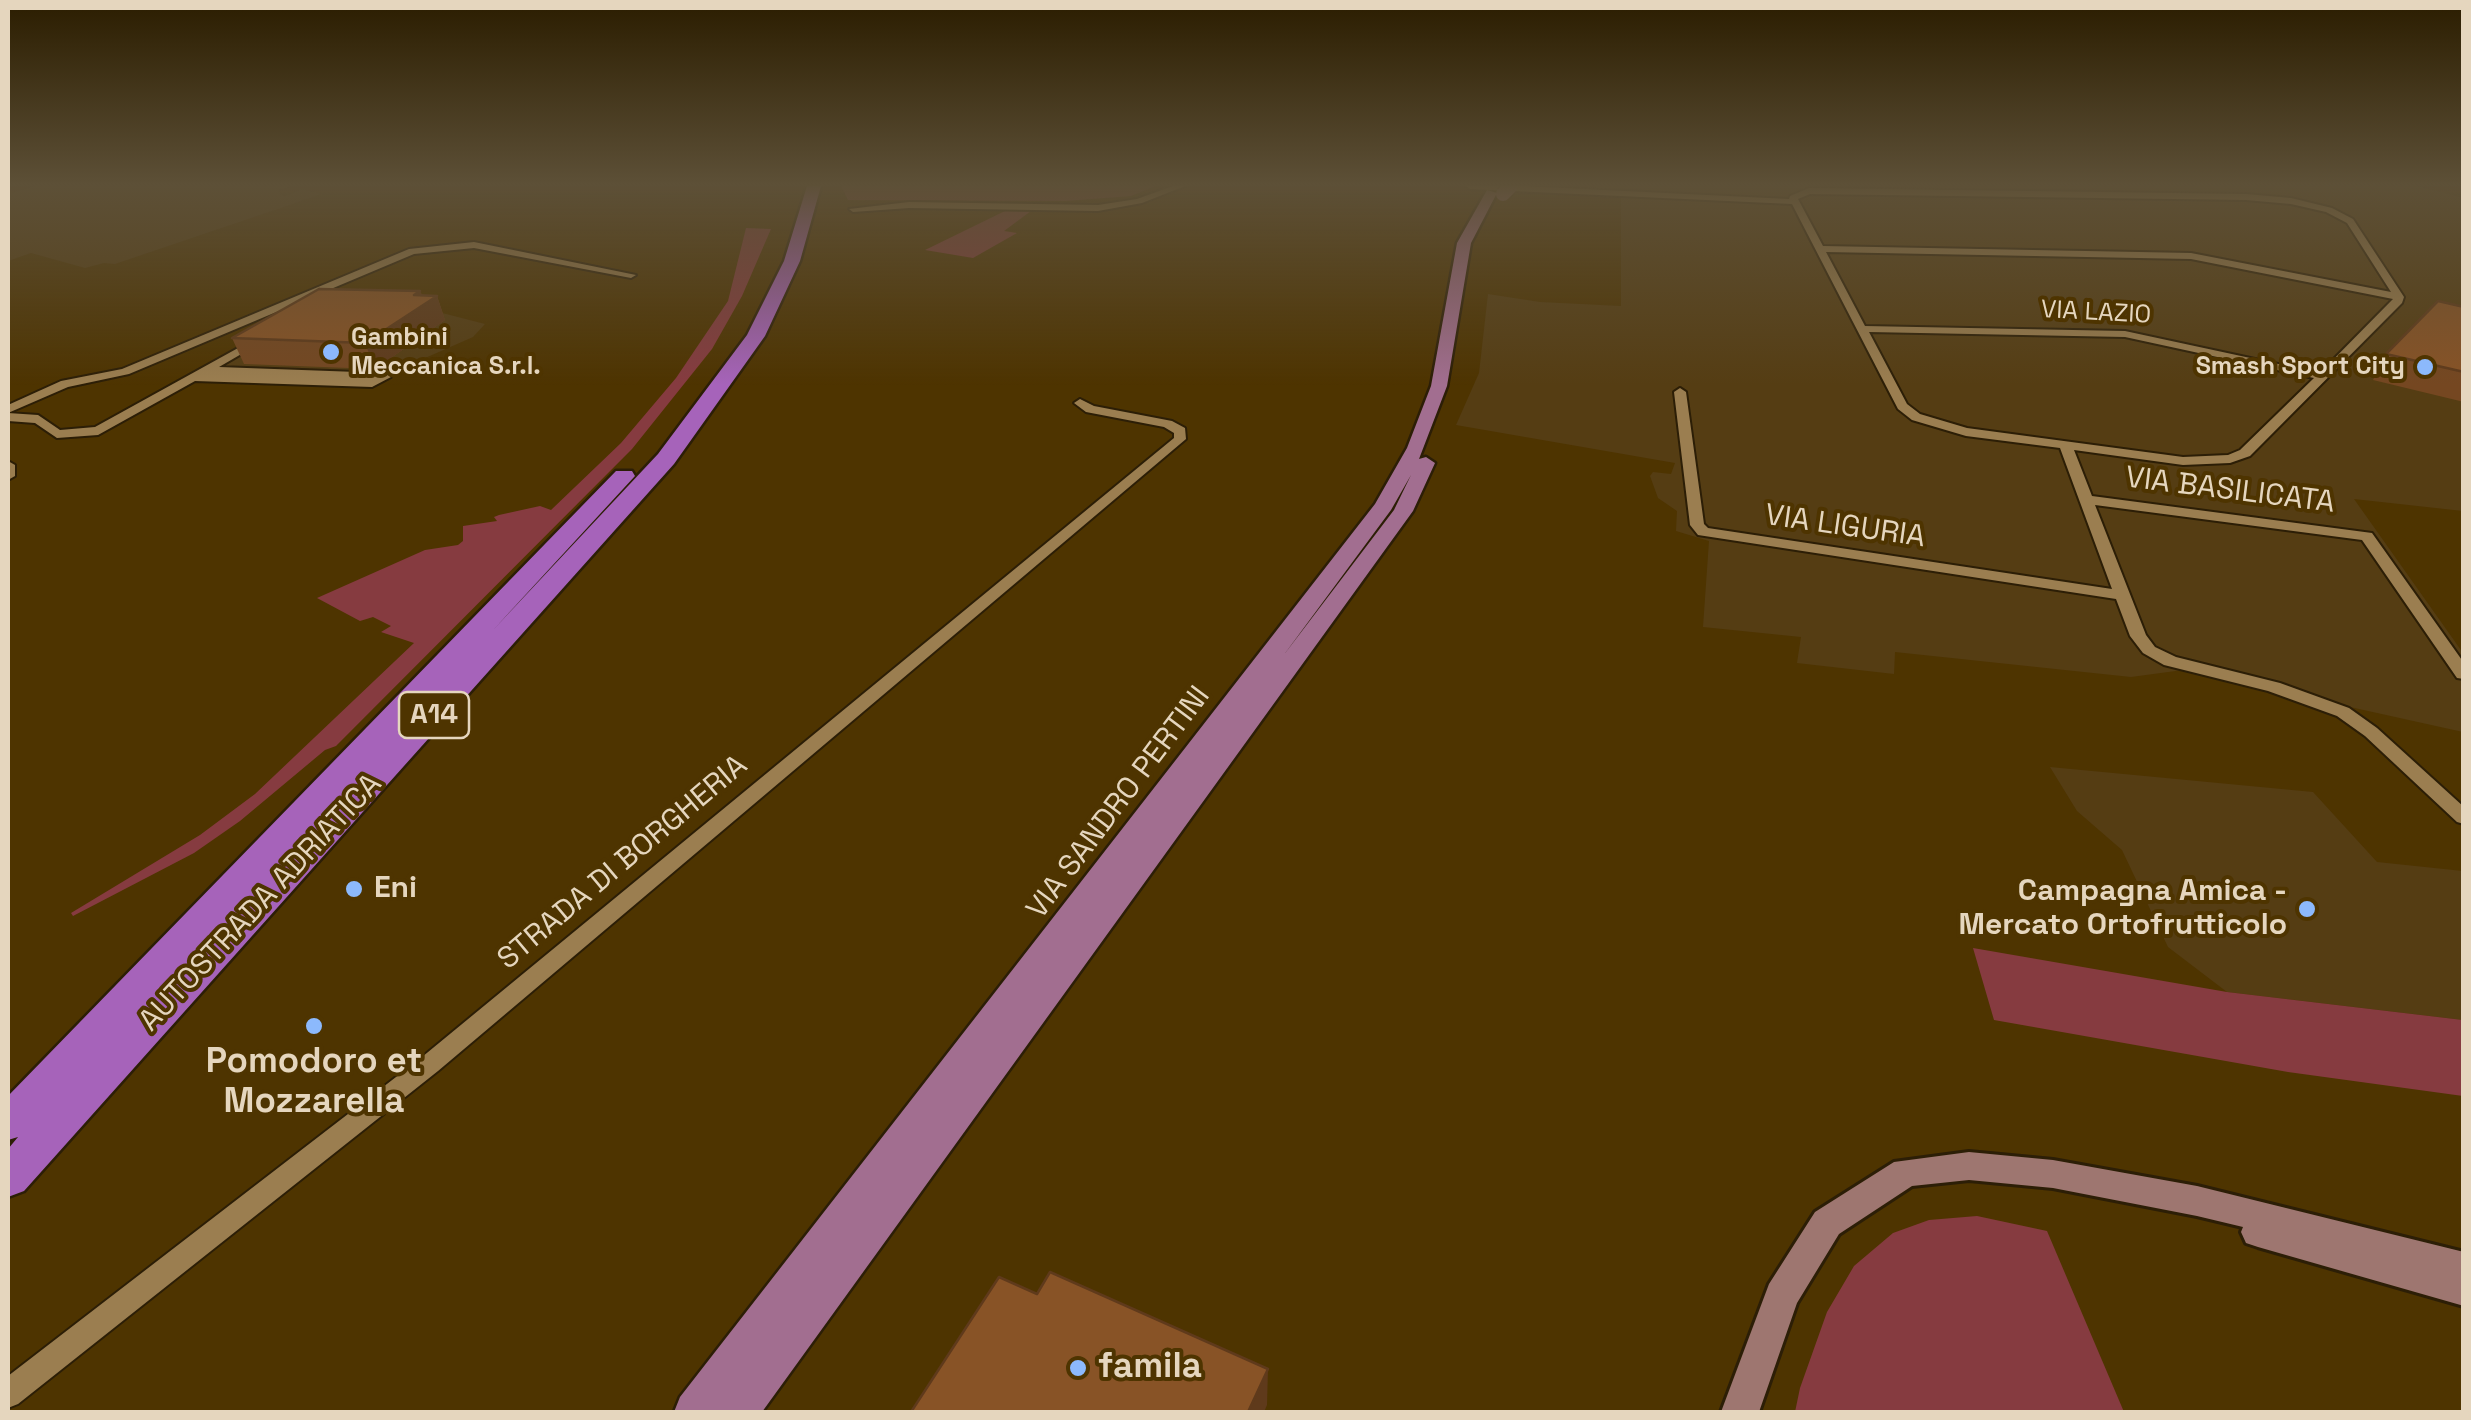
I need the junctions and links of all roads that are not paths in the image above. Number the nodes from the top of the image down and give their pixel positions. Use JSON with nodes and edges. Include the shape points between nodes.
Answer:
{"nodes":[{"id":1,"x":417,"y":252,"type":"edge"},
{"id":2,"x":512,"y":252,"type":"edge"},
{"id":3,"x":778,"y":252,"type":"edge"},
{"id":4,"x":793,"y":252,"type":"edge"},
{"id":5,"x":1462,"y":252,"type":"edge"},
{"id":6,"x":1474,"y":252,"type":"edge"},
{"id":7,"x":1822,"y":252,"type":"edge"},
{"id":8,"x":1993,"y":252,"type":"edge"},
{"id":9,"x":2370,"y":252,"type":"edge"},
{"id":10,"x":631,"y":275,"type":"dead end"},
{"id":11,"x":2399,"y":297,"type":"junction"},
{"id":12,"x":279,"y":308,"type":"junction"},
{"id":13,"x":310,"y":309,"type":"edge"},
{"id":14,"x":278,"y":328,"type":"edge"},
{"id":15,"x":1862,"y":329,"type":"junction"},
{"id":16,"x":200,"y":373,"type":"junction"},
{"id":17,"x":2324,"y":377,"type":"junction"},
{"id":18,"x":1680,"y":392,"type":"dead end"},
{"id":19,"x":1080,"y":403,"type":"dead end"},
{"id":20,"x":8,"y":408,"type":"edge"},
{"id":21,"x":8,"y":417,"type":"edge"},
{"id":22,"x":2066,"y":446,"type":"junction"},
{"id":23,"x":8,"y":464,"type":"edge"},
{"id":24,"x":8,"y":476,"type":"edge"},
{"id":25,"x":2087,"y":500,"type":"junction"},
{"id":26,"x":2123,"y":595,"type":"junction"},
{"id":27,"x":2463,"y":674,"type":"edge"},
{"id":28,"x":2464,"y":818,"type":"edge"},
{"id":29,"x":8,"y":1123,"type":"edge"},
{"id":30,"x":8,"y":1178,"type":"edge"},
{"id":31,"x":2111,"y":1186,"type":"junction"},
{"id":32,"x":2464,"y":1268,"type":"edge"},
{"id":33,"x":2464,"y":1290,"type":"edge"},
{"id":34,"x":8,"y":1394,"type":"edge"},
{"id":35,"x":694,"y":1412,"type":"edge"},
{"id":36,"x":736,"y":1412,"type":"edge"},
{"id":37,"x":1740,"y":1412,"type":"edge"}],
"edges":[{"from":1,"to":12,"type":"street"},
{"from":2,"to":10,"type":"street"},
{"from":3,"to":29,"type":"highway","name":"AUTOSTRADA ADRIATICA","number":"A14","via":[[739,336],[638,460]]},
{"from":4,"to":30,"type":"highway","name":"AUTOSTRADA ADRIATICA","number":"A14","via":[[756,336],[666,458]]},
{"from":5,"to":35,"type":"main road","name":"VIA SANDRO PERTINI","via":[[1438,386],[1416,448],[1384,506]]},
{"from":6,"to":36,"type":"main road","name":"VIA SANDRO PERTINI","via":[[1455,384],[1436,443],[1402,511]]},
{"from":7,"to":15,"type":"street"},
{"from":8,"to":11,"type":"street","via":[[2191,256]]},
{"from":9,"to":11,"type":"street"},
{"from":11,"to":17,"type":"street"},
{"from":12,"to":13,"type":"street"},
{"from":12,"to":20,"type":"street","via":[[126,372],[65,384]]},
{"from":14,"to":16,"type":"street"},
{"from":15,"to":17,"type":"street","name":"VIA LAZIO","via":[[2125,334]]},
{"from":15,"to":22,"type":"street","via":[[1902,406],[1916,418]]},
{"from":16,"to":16,"type":"street","via":[[372,383],[386,377]]},
{"from":16,"to":21,"type":"street","via":[[89,434],[56,434],[38,419]]},
{"from":17,"to":22,"type":"street","via":[[2246,453],[2230,459],[2182,461]]},
{"from":18,"to":26,"type":"street","name":"VIA LIGURIA","via":[[1703,532]]},
{"from":19,"to":34,"type":"street","name":"STRADA DI BORGHERIA","via":[[1168,424],[1181,430],[1180,439],[430,1064]]},
{"from":22,"to":25,"type":"street"},
{"from":23,"to":24,"type":"street"},
{"from":25,"to":26,"type":"street"},
{"from":25,"to":27,"type":"street","name":"VIA BASILICATA","via":[[2367,536]]},
{"from":26,"to":28,"type":"street","via":[[2149,650],[2343,712]]},
{"from":31,"to":32,"type":"street"},
{"from":31,"to":33,"type":"street"},
{"from":31,"to":37,"type":"street","via":[[1968,1166],[1906,1172],[1862,1198],[1827,1223],[1782,1296]]}]}
